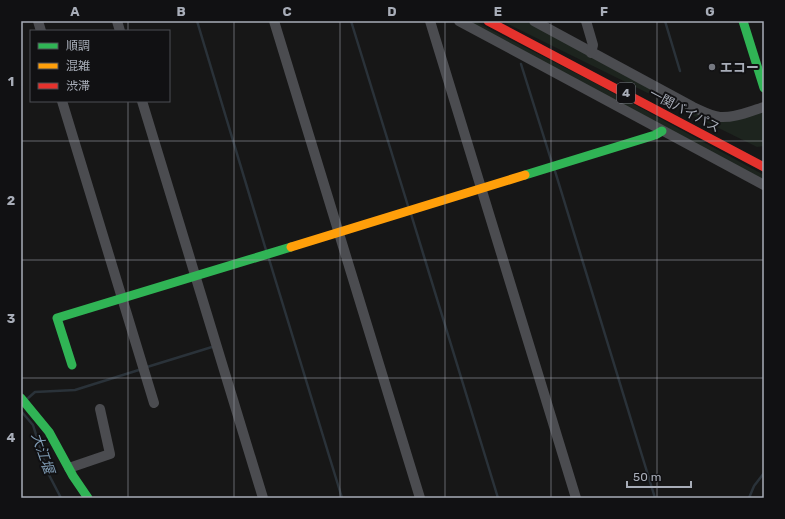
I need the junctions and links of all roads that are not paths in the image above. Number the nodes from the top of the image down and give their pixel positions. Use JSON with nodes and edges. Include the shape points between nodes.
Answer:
{"nodes":[{"id":1,"x":274,"y":21,"type":"edge"},
{"id":2,"x":430,"y":21,"type":"edge"},
{"id":3,"x":459,"y":21,"type":"edge"},
{"id":4,"x":488,"y":21,"type":"edge"},
{"id":5,"x":534,"y":21,"type":"edge"},
{"id":6,"x":586,"y":21,"type":"edge"},
{"id":7,"x":743,"y":21,"type":"edge"},
{"id":8,"x":591,"y":53,"type":"junction"},
{"id":9,"x":594,"y":76,"type":"junction"},
{"id":10,"x":764,"y":88,"type":"edge"},
{"id":11,"x":62,"y":102,"type":"edge"},
{"id":12,"x":142,"y":102,"type":"edge"},
{"id":13,"x":764,"y":107,"type":"edge"},
{"id":14,"x":662,"y":131,"type":"junction"},
{"id":15,"x":757,"y":153,"type":"dead end"},
{"id":16,"x":764,"y":167,"type":"edge"},
{"id":17,"x":764,"y":185,"type":"edge"},
{"id":18,"x":481,"y":188,"type":"junction"},
{"id":19,"x":339,"y":231,"type":"junction"},
{"id":20,"x":195,"y":275,"type":"junction"},
{"id":21,"x":122,"y":298,"type":"junction"},
{"id":22,"x":72,"y":365,"type":"dead end"},
{"id":23,"x":21,"y":398,"type":"edge"},
{"id":24,"x":154,"y":403,"type":"dead end"},
{"id":25,"x":100,"y":409,"type":"dead end"},
{"id":26,"x":69,"y":468,"type":"junction"},
{"id":27,"x":88,"y":498,"type":"edge"},
{"id":28,"x":264,"y":498,"type":"edge"},
{"id":29,"x":420,"y":498,"type":"edge"},
{"id":30,"x":576,"y":498,"type":"edge"}],
"edges":[{"from":1,"to":19,"type":"street"},
{"from":2,"to":18,"type":"street"},
{"from":3,"to":14,"type":"street"},
{"from":4,"to":9,"type":"main road","name":"一関バイパス","number":"4"},
{"from":5,"to":8,"type":"street"},
{"from":6,"to":8,"type":"street","via":[[593,46]]},
{"from":7,"to":10,"type":"main road"},
{"from":8,"to":13,"type":"street","via":[[709,114],[727,117]]},
{"from":9,"to":15,"type":"main road","via":[[633,91]]},
{"from":9,"to":16,"type":"main road","name":"一関バイパス","number":"4"},
{"from":11,"to":21,"type":"street"},
{"from":12,"to":20,"type":"street"},
{"from":14,"to":17,"type":"street"},
{"from":14,"to":18,"type":"main road"},
{"from":18,"to":19,"type":"main road"},
{"from":18,"to":30,"type":"street"},
{"from":19,"to":20,"type":"main road"},
{"from":19,"to":29,"type":"street"},
{"from":20,"to":21,"type":"main road"},
{"from":20,"to":28,"type":"street"},
{"from":21,"to":22,"type":"main road","via":[[58,318]]},
{"from":21,"to":24,"type":"street"},
{"from":23,"to":26,"type":"main road","via":[[51,435]]},
{"from":25,"to":26,"type":"street","via":[[110,454]]},
{"from":26,"to":27,"type":"main road"}]}
